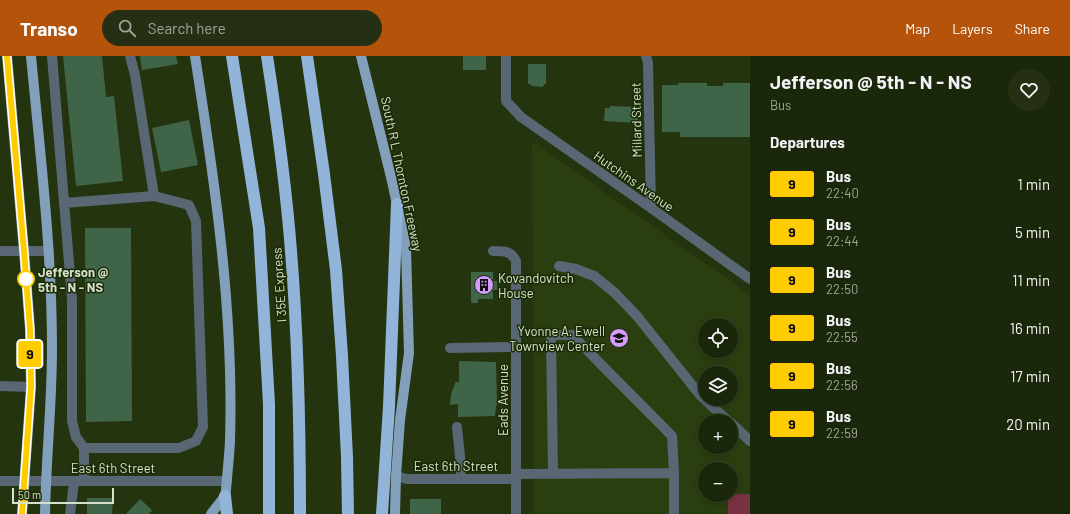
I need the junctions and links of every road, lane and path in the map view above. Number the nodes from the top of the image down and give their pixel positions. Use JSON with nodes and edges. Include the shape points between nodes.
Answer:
{"nodes":[{"id":1,"x":7,"y":56,"type":"edge"},
{"id":2,"x":31,"y":56,"type":"edge"},
{"id":3,"x":52,"y":56,"type":"edge"},
{"id":4,"x":130,"y":56,"type":"edge"},
{"id":5,"x":195,"y":56,"type":"edge"},
{"id":6,"x":232,"y":56,"type":"edge"},
{"id":7,"x":267,"y":56,"type":"edge"},
{"id":8,"x":307,"y":56,"type":"edge"},
{"id":9,"x":361,"y":56,"type":"edge"},
{"id":10,"x":506,"y":56,"type":"edge"},
{"id":11,"x":646,"y":56,"type":"edge"},
{"id":12,"x":154,"y":196,"type":"junction"},
{"id":13,"x":64,"y":203,"type":"junction"},
{"id":14,"x":397,"y":204,"type":"junction"},
{"id":15,"x":651,"y":208,"type":"junction"},
{"id":16,"x":49,"y":250,"type":"junction"},
{"id":17,"x":0,"y":251,"type":"edge"},
{"id":18,"x":24,"y":251,"type":"junction"},
{"id":19,"x":493,"y":251,"type":"dead end"},
{"id":20,"x":559,"y":266,"type":"dead end"},
{"id":21,"x":750,"y":279,"type":"edge"},
{"id":22,"x":516,"y":347,"type":"junction"},
{"id":23,"x":450,"y":348,"type":"dead end"},
{"id":24,"x":0,"y":386,"type":"edge"},
{"id":25,"x":31,"y":386,"type":"junction"},
{"id":26,"x":720,"y":414,"type":"edge"},
{"id":27,"x":457,"y":427,"type":"dead end"},
{"id":28,"x":738,"y":430,"type":"edge"},
{"id":29,"x":750,"y":441,"type":"edge"},
{"id":30,"x":84,"y":448,"type":"junction"},
{"id":31,"x":674,"y":473,"type":"junction"},
{"id":32,"x":553,"y":474,"type":"junction"},
{"id":33,"x":396,"y":476,"type":"junction"},
{"id":34,"x":516,"y":477,"type":"junction"},
{"id":35,"x":461,"y":480,"type":"junction"},
{"id":36,"x":0,"y":481,"type":"edge"},
{"id":37,"x":79,"y":481,"type":"junction"},
{"id":38,"x":227,"y":481,"type":"junction"},
{"id":39,"x":24,"y":482,"type":"junction"},
{"id":40,"x":46,"y":482,"type":"junction"},
{"id":41,"x":225,"y":496,"type":"junction"},
{"id":42,"x":22,"y":514,"type":"edge"},
{"id":43,"x":45,"y":514,"type":"edge"},
{"id":44,"x":70,"y":514,"type":"edge"},
{"id":45,"x":211,"y":514,"type":"edge"},
{"id":46,"x":225,"y":514,"type":"edge"},
{"id":47,"x":269,"y":514,"type":"edge"},
{"id":48,"x":300,"y":514,"type":"edge"},
{"id":49,"x":348,"y":514,"type":"edge"},
{"id":50,"x":382,"y":514,"type":"edge"},
{"id":51,"x":395,"y":514,"type":"edge"},
{"id":52,"x":516,"y":514,"type":"edge"},
{"id":53,"x":674,"y":514,"type":"edge"}],
"edges":[{"from":1,"to":18,"type":"main road"},
{"from":2,"to":16,"type":"main road"},
{"from":3,"to":13,"type":"street"},
{"from":4,"to":12,"type":"street"},
{"from":5,"to":38,"type":"main road","via":[[216,198],[224,277],[230,383]]},
{"from":6,"to":47,"type":"highway","via":[[259,228],[269,404]]},
{"from":7,"to":48,"type":"highway","name":"I 35E Express","via":[[279,136],[291,251],[297,363]]},
{"from":8,"to":49,"type":"highway","via":[[336,270]]},
{"from":9,"to":14,"type":"main road","name":"South R L Thornton Freeway"},
{"from":10,"to":15,"type":"street","name":"Hutchins Avenue","via":[[506,101],[521,118]]},
{"from":11,"to":15,"type":"street","name":"Millard Street"},
{"from":12,"to":13,"type":"street"},
{"from":12,"to":30,"type":"street","via":[[189,205],[196,221],[203,427],[196,441],[179,448]]},
{"from":13,"to":30,"type":"street","via":[[72,299],[72,421],[76,436]]},
{"from":14,"to":33,"type":"main road","name":"South R L Thornton Freeway","via":[[406,248],[409,353]]},
{"from":14,"to":50,"type":"highway"},
{"from":15,"to":21,"type":"street","name":"Hutchins Avenue"},
{"from":16,"to":18,"type":"street"},
{"from":16,"to":40,"type":"main road","via":[[52,348]]},
{"from":17,"to":18,"type":"street"},
{"from":18,"to":25,"type":"main road"},
{"from":19,"to":22,"type":"street","name":"Eads Avenue","via":[[505,251],[513,255],[516,261]]},
{"from":20,"to":26,"type":"street","via":[[594,276],[615,293],[637,316],[700,395]]},
{"from":22,"to":23,"type":"street"},
{"from":22,"to":34,"type":"street","name":"Eads Avenue"},
{"from":24,"to":25,"type":"street"},
{"from":25,"to":39,"type":"main road"},
{"from":27,"to":35,"type":"street"},
{"from":28,"to":29,"type":"street"},
{"from":30,"to":37,"type":"street"},
{"from":31,"to":32,"type":"street","name":"East 6th Street"},
{"from":31,"to":32,"type":"street","via":[[672,436],[572,335],[551,335]]},
{"from":31,"to":53,"type":"street"},
{"from":32,"to":34,"type":"street","name":"East 6th Street"},
{"from":33,"to":35,"type":"street","name":"East 6th Street","via":[[407,480]]},
{"from":33,"to":51,"type":"main road","name":"South R L Thornton Freeway"},
{"from":34,"to":35,"type":"street","name":"East 6th Street"},
{"from":34,"to":52,"type":"street","name":"Eads Avenue"},
{"from":36,"to":39,"type":"street","name":"East 6th Street"},
{"from":37,"to":38,"type":"street","name":"East 6th Street"},
{"from":37,"to":40,"type":"street","name":"East 6th Street"},
{"from":37,"to":44,"type":"street"},
{"from":38,"to":41,"type":"main road"},
{"from":39,"to":40,"type":"street","name":"East 6th Street"},
{"from":39,"to":42,"type":"main road"},
{"from":40,"to":43,"type":"main road"},
{"from":41,"to":45,"type":"main road"},
{"from":41,"to":46,"type":"highway"}]}
